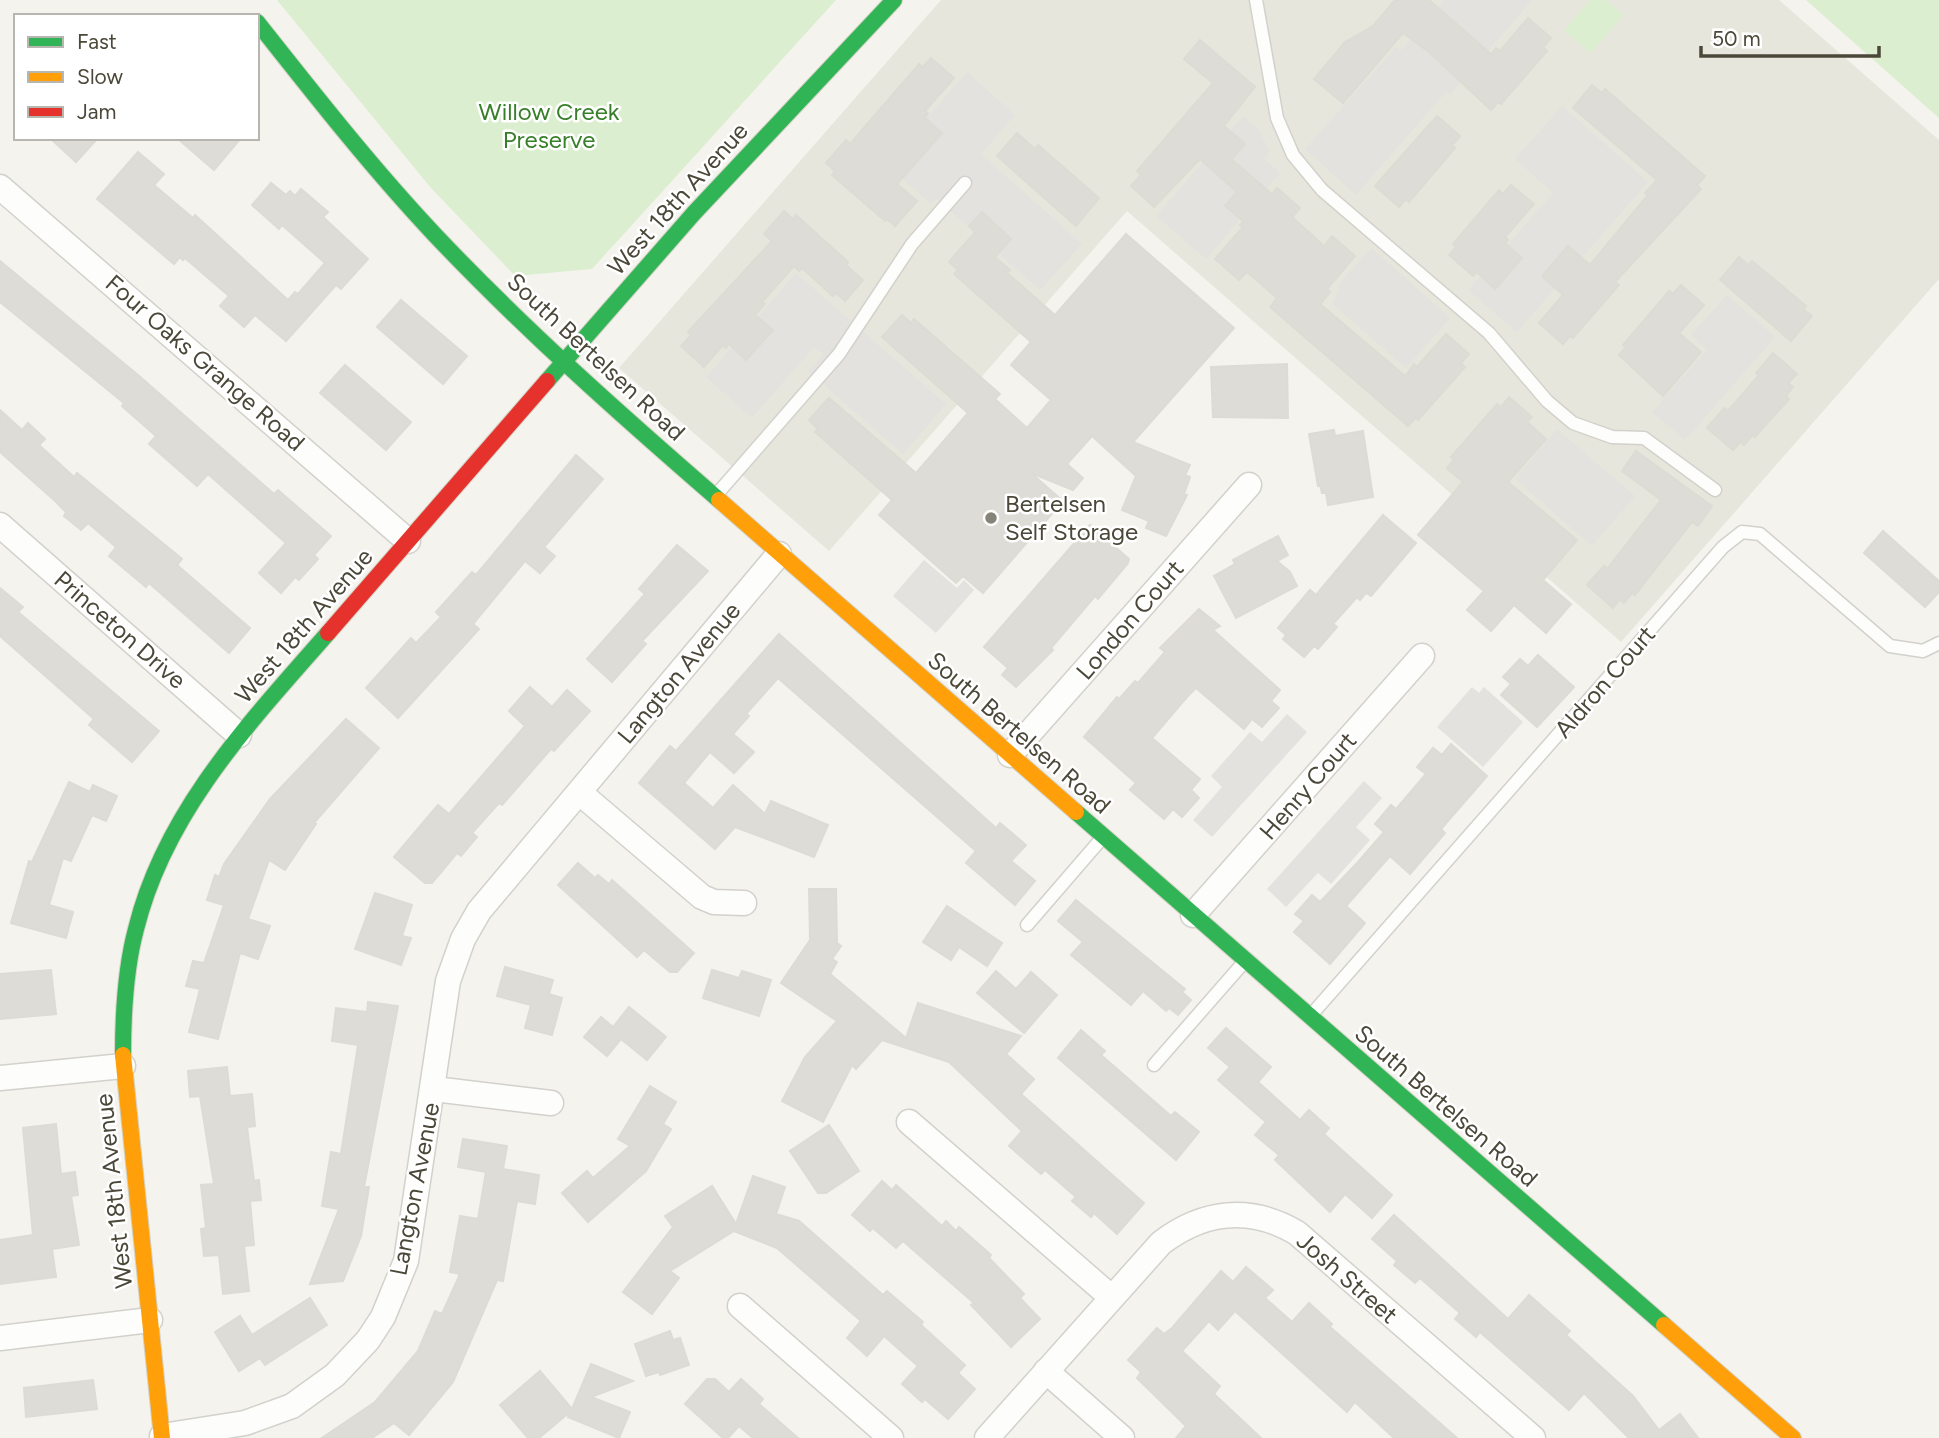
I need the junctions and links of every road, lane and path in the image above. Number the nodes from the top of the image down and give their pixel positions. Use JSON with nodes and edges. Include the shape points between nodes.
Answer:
{"nodes":[{"id":1,"x":894,"y":0,"type":"edge"},
{"id":2,"x":1256,"y":0,"type":"edge"},
{"id":3,"x":259,"y":25,"type":"edge"},
{"id":4,"x":965,"y":183,"type":"dead end"},
{"id":5,"x":0,"y":187,"type":"edge"},
{"id":6,"x":563,"y":364,"type":"junction"},
{"id":7,"x":1249,"y":485,"type":"dead end"},
{"id":8,"x":1715,"y":490,"type":"dead end"},
{"id":9,"x":714,"y":497,"type":"junction"},
{"id":10,"x":0,"y":525,"type":"edge"},
{"id":11,"x":408,"y":541,"type":"junction"},
{"id":12,"x":779,"y":554,"type":"junction"},
{"id":13,"x":1939,"y":643,"type":"edge"},
{"id":14,"x":1422,"y":656,"type":"dead end"},
{"id":15,"x":239,"y":735,"type":"junction"},
{"id":16,"x":1010,"y":755,"type":"junction"},
{"id":17,"x":580,"y":793,"type":"junction"},
{"id":18,"x":1104,"y":836,"type":"junction"},
{"id":19,"x":744,"y":902,"type":"dead end"},
{"id":20,"x":1193,"y":915,"type":"junction"},
{"id":21,"x":1027,"y":925,"type":"dead end"},
{"id":22,"x":1246,"y":961,"type":"junction"},
{"id":23,"x":1310,"y":1017,"type":"junction"},
{"id":24,"x":1154,"y":1065,"type":"dead end"},
{"id":25,"x":123,"y":1066,"type":"junction"},
{"id":26,"x":0,"y":1078,"type":"edge"},
{"id":27,"x":434,"y":1088,"type":"junction"},
{"id":28,"x":551,"y":1103,"type":"dead end"},
{"id":29,"x":909,"y":1122,"type":"dead end"},
{"id":30,"x":1111,"y":1297,"type":"junction"},
{"id":31,"x":740,"y":1306,"type":"dead end"},
{"id":32,"x":150,"y":1320,"type":"junction"},
{"id":33,"x":0,"y":1338,"type":"edge"},
{"id":34,"x":1046,"y":1371,"type":"junction"},
{"id":35,"x":162,"y":1437,"type":"edge"},
{"id":36,"x":891,"y":1438,"type":"edge"},
{"id":37,"x":987,"y":1438,"type":"edge"},
{"id":38,"x":1122,"y":1438,"type":"edge"},
{"id":39,"x":1532,"y":1438,"type":"edge"},
{"id":40,"x":1793,"y":1438,"type":"edge"}],
"edges":[{"from":1,"to":6,"type":"main road","name":"West 18th Avenue","via":[[694,213]]},
{"from":2,"to":8,"type":"lane","via":[[1277,118],[1293,155],[1314,183],[1489,333],[1573,423],[1612,438],[1644,438]]},
{"from":3,"to":6,"type":"main road","name":"South Bertelsen Road","via":[[434,234]]},
{"from":4,"to":9,"type":"lane","via":[[912,244],[839,354]]},
{"from":5,"to":11,"type":"street","name":"Four Oaks Grange Road"},
{"from":6,"to":9,"type":"main road","name":"South Bertelsen Road"},
{"from":6,"to":11,"type":"main road","name":"West 18th Avenue"},
{"from":7,"to":16,"type":"street","name":"London Court"},
{"from":9,"to":12,"type":"main road","name":"South Bertelsen Road"},
{"from":10,"to":15,"type":"street","name":"Princeton Drive"},
{"from":11,"to":15,"type":"main road","name":"West 18th Avenue"},
{"from":12,"to":16,"type":"main road","name":"South Bertelsen Road"},
{"from":12,"to":17,"type":"street","name":"Langton Avenue"},
{"from":13,"to":23,"type":"lane","name":"Aldron Court","via":[[1923,651],[1894,648],[1760,534],[1742,532],[1714,557]]},
{"from":14,"to":20,"type":"street","name":"Henry Court"},
{"from":15,"to":25,"type":"main road","name":"West 18th Avenue","via":[[190,803],[141,907],[122,1010]]},
{"from":16,"to":18,"type":"main road","name":"South Bertelsen Road"},
{"from":17,"to":19,"type":"street","via":[[702,897]]},
{"from":17,"to":27,"type":"street","name":"Langton Avenue","via":[[480,911],[463,939],[449,981]]},
{"from":18,"to":20,"type":"main road","name":"South Bertelsen Road"},
{"from":18,"to":21,"type":"lane"},
{"from":20,"to":22,"type":"main road","name":"South Bertelsen Road"},
{"from":22,"to":23,"type":"main road","name":"South Bertelsen Road"},
{"from":22,"to":24,"type":"lane"},
{"from":23,"to":40,"type":"main road","name":"South Bertelsen Road"},
{"from":25,"to":26,"type":"street"},
{"from":25,"to":32,"type":"main road","name":"West 18th Avenue"},
{"from":27,"to":28,"type":"street","name":"Langton Avenue"},
{"from":27,"to":35,"type":"street","name":"Langton Avenue","via":[[406,1261],[383,1317],[368,1340],[335,1375],[292,1406],[244,1423]]},
{"from":29,"to":30,"type":"street"},
{"from":30,"to":34,"type":"street","name":"Josh Street"},
{"from":30,"to":39,"type":"street","name":"Josh Street","via":[[1180,1229],[1215,1216],[1260,1217],[1297,1233]]},
{"from":31,"to":36,"type":"street"},
{"from":32,"to":33,"type":"street"},
{"from":32,"to":35,"type":"main road","name":"West 18th Avenue"},
{"from":34,"to":37,"type":"street","name":"Josh Street"},
{"from":34,"to":38,"type":"street"}]}
